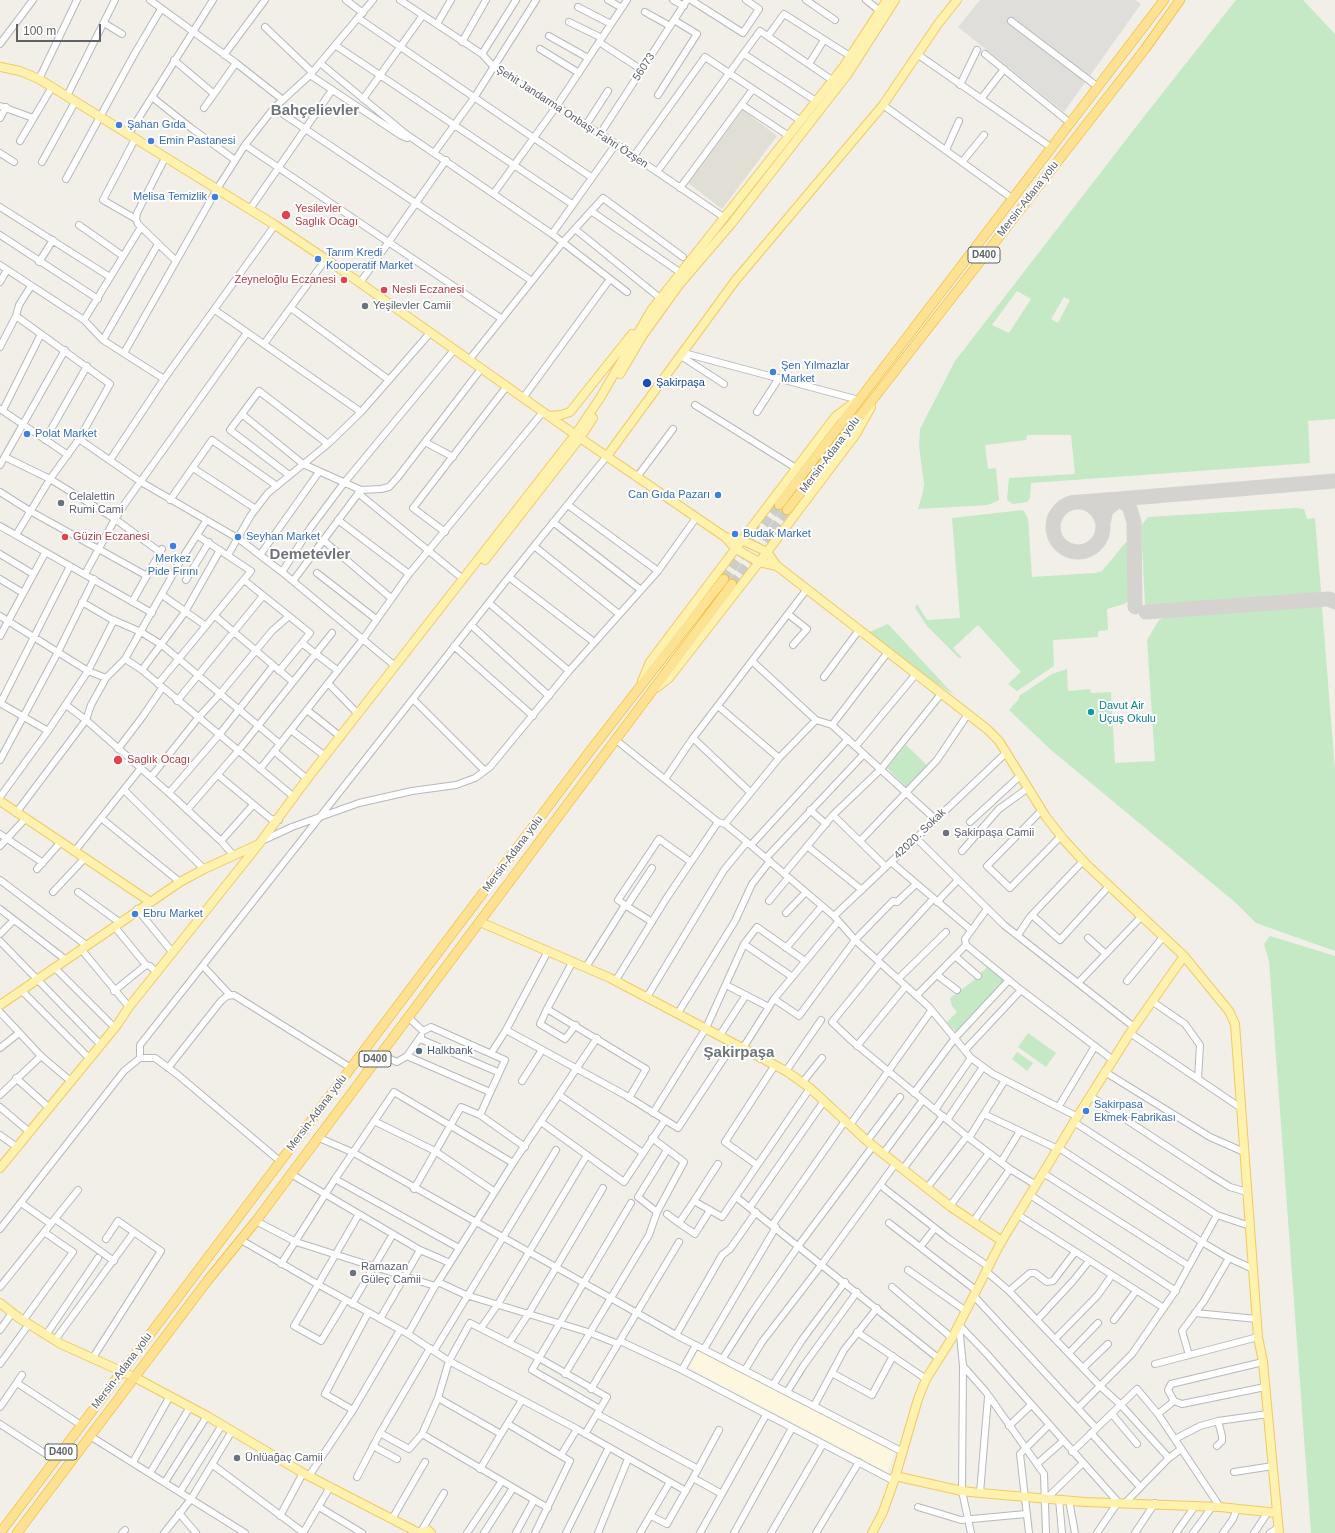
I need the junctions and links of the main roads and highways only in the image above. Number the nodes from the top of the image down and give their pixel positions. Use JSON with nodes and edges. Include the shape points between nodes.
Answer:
{"nodes":[{"id":1,"x":887,"y":0,"type":"edge"},
{"id":2,"x":895,"y":0,"type":"edge"},
{"id":3,"x":957,"y":0,"type":"edge"},
{"id":4,"x":1156,"y":0,"type":"edge"},
{"id":5,"x":1164,"y":0,"type":"edge"},
{"id":6,"x":1180,"y":0,"type":"edge"},
{"id":7,"x":1187,"y":0,"type":"edge"},
{"id":8,"x":1145,"y":49,"type":"junction"},
{"id":9,"x":0,"y":67,"type":"edge"},
{"id":10,"x":1101,"y":84,"type":"junction"},
{"id":11,"x":652,"y":309,"type":"junction"},
{"id":12,"x":881,"y":388,"type":"junction"},
{"id":13,"x":859,"y":400,"type":"junction"},
{"id":14,"x":546,"y":414,"type":"junction"},
{"id":15,"x":577,"y":437,"type":"junction"},
{"id":16,"x":607,"y":456,"type":"junction"},
{"id":17,"x":725,"y":537,"type":"junction"},
{"id":18,"x":742,"y":540,"type":"junction"},
{"id":19,"x":736,"y":548,"type":"junction"},
{"id":20,"x":767,"y":552,"type":"junction"},
{"id":21,"x":759,"y":562,"type":"junction"},
{"id":22,"x":778,"y":566,"type":"junction"},
{"id":23,"x":636,"y":693,"type":"junction"},
{"id":24,"x":648,"y":695,"type":"junction"},
{"id":25,"x":0,"y":801,"type":"edge"},
{"id":26,"x":279,"y":820,"type":"junction"},
{"id":27,"x":263,"y":842,"type":"junction"},
{"id":28,"x":149,"y":901,"type":"junction"},
{"id":29,"x":480,"y":922,"type":"junction"},
{"id":30,"x":1184,"y":956,"type":"junction"},
{"id":31,"x":0,"y":1004,"type":"edge"},
{"id":32,"x":129,"y":1007,"type":"junction"},
{"id":33,"x":0,"y":1162,"type":"edge"},
{"id":34,"x":0,"y":1168,"type":"edge"},
{"id":35,"x":1002,"y":1241,"type":"junction"},
{"id":36,"x":0,"y":1303,"type":"edge"},
{"id":37,"x":122,"y":1372,"type":"junction"},
{"id":38,"x":134,"y":1377,"type":"junction"},
{"id":39,"x":895,"y":1478,"type":"junction"},
{"id":40,"x":1272,"y":1512,"type":"junction"},
{"id":41,"x":1279,"y":1530,"type":"edge"},
{"id":42,"x":874,"y":1532,"type":"edge"},
{"id":43,"x":0,"y":1533,"type":"edge"},
{"id":44,"x":17,"y":1533,"type":"edge"},
{"id":45,"x":424,"y":1533,"type":"edge"}],
"edges":[{"from":1,"to":11,"type":"main road","via":[[832,80]]},
{"from":2,"to":15,"type":"main road","via":[[847,75],[643,334],[605,400]]},
{"from":3,"to":16,"type":"main road","via":[[883,104],[735,281]]},
{"from":4,"to":10,"type":"highway"},
{"from":5,"to":10,"type":"highway","name":"Mersin-Adana yolu","number":"D400"},
{"from":6,"to":8,"type":"highway","name":"Mersin-Adana yolu","number":"D400"},
{"from":7,"to":8,"type":"highway","via":[[1159,37]]},
{"from":8,"to":12,"type":"highway","name":"Mersin-Adana yolu","number":"D400"},
{"from":9,"to":14,"type":"main road","via":[[20,71],[39,79],[250,209],[326,259]]},
{"from":10,"to":13,"type":"highway","name":"Mersin-Adana yolu","number":"D400"},
{"from":11,"to":14,"type":"main road","via":[[570,412],[561,415]]},
{"from":11,"to":15,"type":"main road"},
{"from":12,"to":13,"type":"highway","name":"Mersin-Adana yolu","number":"D400","via":[[783,508]]},
{"from":12,"to":20,"type":"main road","via":[[856,434]]},
{"from":13,"to":18,"type":"main road","via":[[834,417]]},
{"from":14,"to":15,"type":"main road"},
{"from":15,"to":16,"type":"main road"},
{"from":15,"to":26,"type":"main road"},
{"from":15,"to":26,"type":"main road","via":[[395,666]]},
{"from":16,"to":17,"type":"main road"},
{"from":17,"to":18,"type":"main road"},
{"from":17,"to":19,"type":"main road"},
{"from":18,"to":19,"type":"main road"},
{"from":18,"to":20,"type":"main road"},
{"from":19,"to":21,"type":"main road"},
{"from":19,"to":23,"type":"main road","via":[[650,662]]},
{"from":20,"to":21,"type":"main road"},
{"from":20,"to":22,"type":"main road"},
{"from":21,"to":22,"type":"main road"},
{"from":21,"to":24,"type":"main road","via":[[669,678]]},
{"from":22,"to":30,"type":"main road","via":[[999,741],[1061,836],[1083,861]]},
{"from":23,"to":24,"type":"highway","name":"Mersin-Adana yolu","number":"D400","via":[[728,582]]},
{"from":23,"to":37,"type":"highway","name":"Mersin-Adana yolu","number":"D400"},
{"from":24,"to":29,"type":"highway","name":"Mersin-Adana yolu","number":"D400"},
{"from":25,"to":28,"type":"main road"},
{"from":26,"to":27,"type":"main road"},
{"from":27,"to":28,"type":"main road","via":[[204,869]]},
{"from":27,"to":32,"type":"main road"},
{"from":28,"to":31,"type":"main road"},
{"from":29,"to":35,"type":"main road","via":[[616,980],[786,1071],[810,1088],[883,1154],[950,1206]]},
{"from":29,"to":38,"type":"highway","name":"Mersin-Adana yolu","number":"D400","via":[[256,1221]]},
{"from":30,"to":35,"type":"main road","via":[[1132,1030]]},
{"from":30,"to":40,"type":"main road","via":[[1229,1010],[1235,1024],[1258,1337],[1266,1387],[1273,1466]]},
{"from":32,"to":33,"type":"main road","via":[[111,1024]]},
{"from":32,"to":34,"type":"main road"},
{"from":35,"to":39,"type":"main road","via":[[952,1338],[926,1379]]},
{"from":36,"to":37,"type":"main road","via":[[46,1335]]},
{"from":37,"to":38,"type":"main road"},
{"from":37,"to":43,"type":"highway","name":"Mersin-Adana yolu","number":"D400"},
{"from":38,"to":44,"type":"highway","name":"Mersin-Adana yolu","number":"D400"},
{"from":38,"to":45,"type":"main road","via":[[330,1487]]},
{"from":39,"to":40,"type":"main road","via":[[962,1491],[1024,1497]]},
{"from":39,"to":42,"type":"main road"},
{"from":40,"to":41,"type":"main road"}]}
